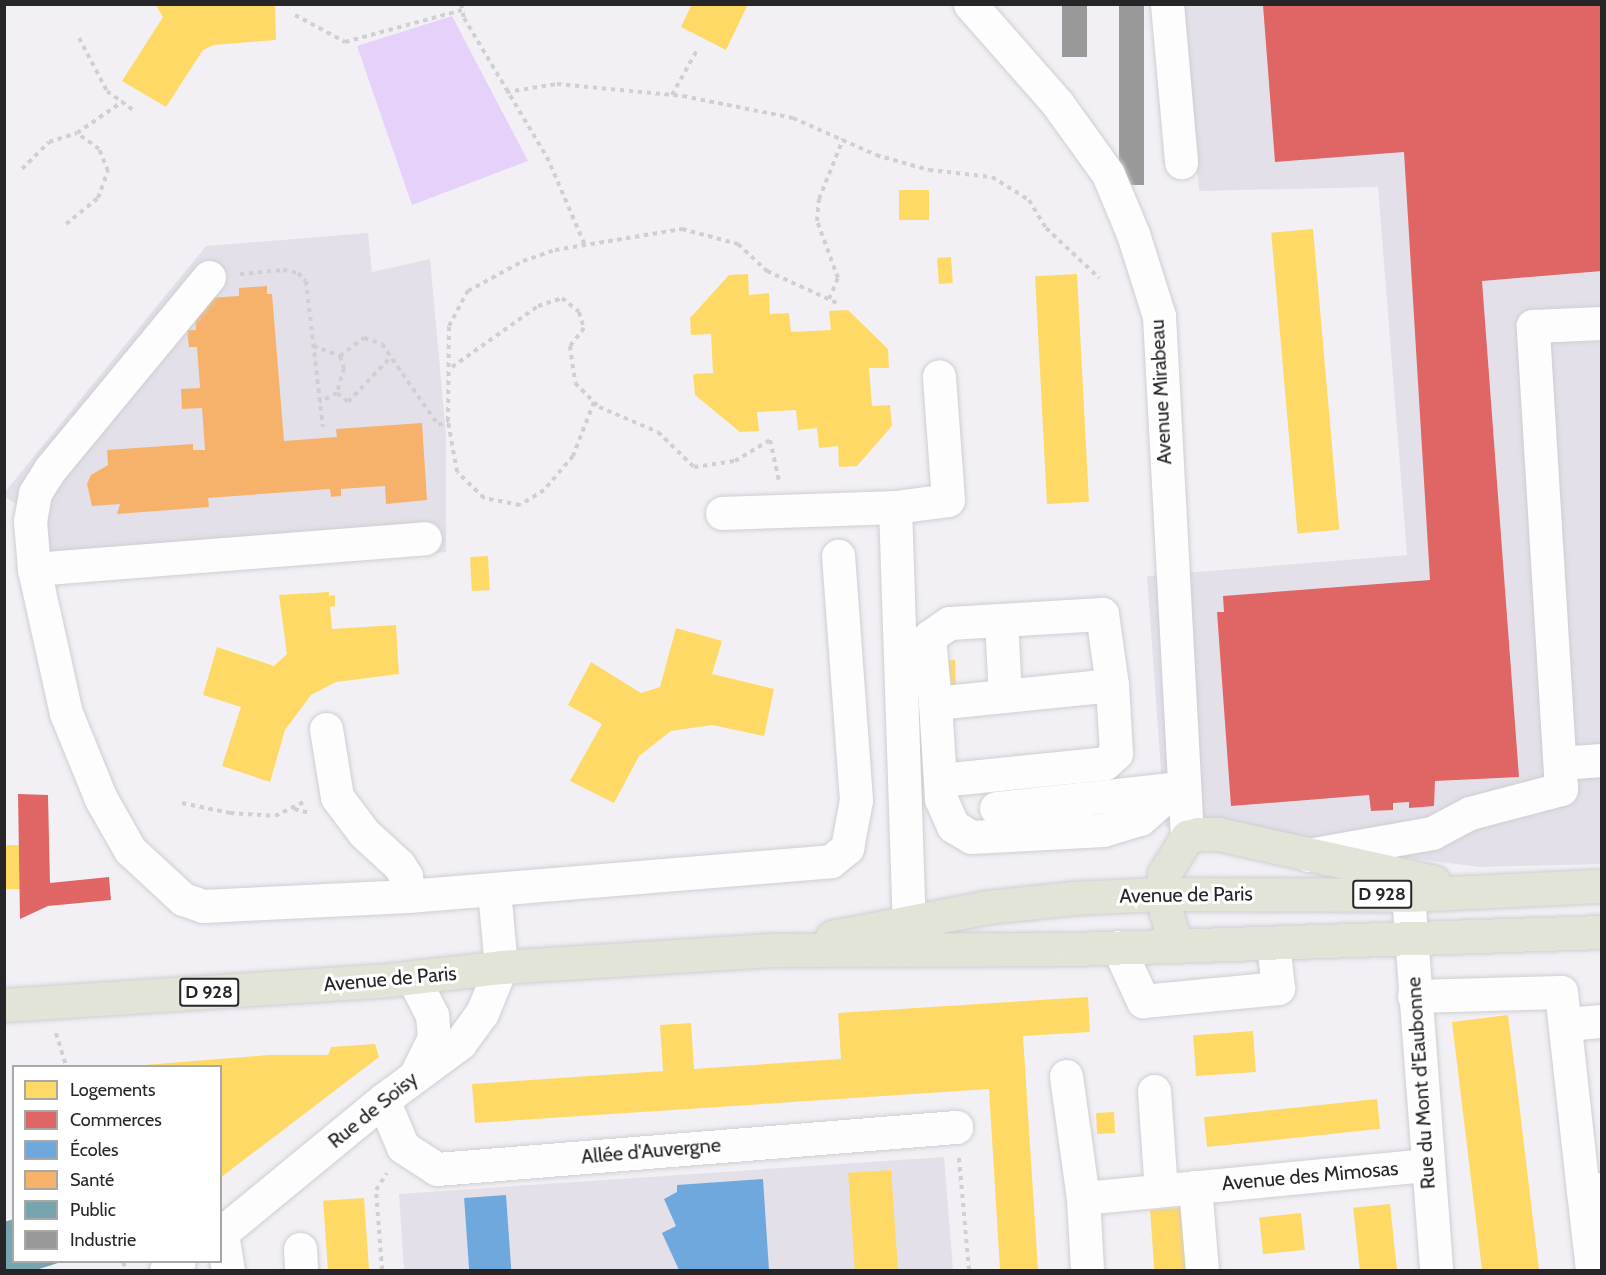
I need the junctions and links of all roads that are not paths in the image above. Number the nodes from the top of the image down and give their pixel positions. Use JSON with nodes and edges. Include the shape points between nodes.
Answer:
{"nodes":[{"id":1,"x":970,"y":4,"type":"edge"},
{"id":2,"x":1167,"y":4,"type":"edge"},
{"id":3,"x":1181,"y":162,"type":"dead end"},
{"id":4,"x":209,"y":277,"type":"road end"},
{"id":5,"x":1602,"y":323,"type":"edge"},
{"id":6,"x":939,"y":376,"type":"dead end"},
{"id":7,"x":895,"y":507,"type":"junction"},
{"id":8,"x":722,"y":513,"type":"dead end"},
{"id":9,"x":425,"y":538,"type":"dead end"},
{"id":10,"x":838,"y":556,"type":"dead end"},
{"id":11,"x":34,"y":569,"type":"junction"},
{"id":12,"x":1001,"y":620,"type":"junction"},
{"id":13,"x":1112,"y":685,"type":"junction"},
{"id":14,"x":1005,"y":696,"type":"junction"},
{"id":15,"x":935,"y":703,"type":"junction"},
{"id":16,"x":326,"y":729,"type":"dead end"},
{"id":17,"x":1602,"y":760,"type":"edge"},
{"id":18,"x":1560,"y":763,"type":"junction"},
{"id":19,"x":941,"y":780,"type":"junction"},
{"id":20,"x":1179,"y":788,"type":"junction"},
{"id":21,"x":996,"y":808,"type":"dead end"},
{"id":22,"x":1187,"y":837,"type":"junction"},
{"id":23,"x":1308,"y":855,"type":"junction"},
{"id":24,"x":1165,"y":879,"type":"junction"},
{"id":25,"x":1602,"y":886,"type":"edge"},
{"id":26,"x":494,"y":890,"type":"junction"},
{"id":27,"x":1473,"y":892,"type":"junction"},
{"id":28,"x":1408,"y":894,"type":"junction"},
{"id":29,"x":408,"y":896,"type":"junction"},
{"id":30,"x":909,"y":921,"type":"junction"},
{"id":31,"x":1602,"y":932,"type":"edge"},
{"id":32,"x":1411,"y":939,"type":"junction"},
{"id":33,"x":1273,"y":943,"type":"junction"},
{"id":34,"x":1176,"y":945,"type":"junction"},
{"id":35,"x":1118,"y":947,"type":"junction"},
{"id":36,"x":775,"y":950,"type":"junction"},
{"id":37,"x":501,"y":967,"type":"junction"},
{"id":38,"x":413,"y":978,"type":"junction"},
{"id":39,"x":1414,"y":996,"type":"junction"},
{"id":40,"x":4,"y":1005,"type":"edge"},
{"id":41,"x":1602,"y":1021,"type":"edge"},
{"id":42,"x":1566,"y":1024,"type":"junction"},
{"id":43,"x":415,"y":1076,"type":"junction"},
{"id":44,"x":1066,"y":1076,"type":"dead end"},
{"id":45,"x":1154,"y":1091,"type":"dead end"},
{"id":46,"x":383,"y":1100,"type":"junction"},
{"id":47,"x":956,"y":1127,"type":"road end"},
{"id":48,"x":1426,"y":1165,"type":"junction"},
{"id":49,"x":1195,"y":1187,"type":"junction"},
{"id":50,"x":1161,"y":1190,"type":"junction"},
{"id":51,"x":1592,"y":1190,"type":"edge"},
{"id":52,"x":1083,"y":1198,"type":"junction"},
{"id":53,"x":222,"y":1232,"type":"edge"},
{"id":54,"x":222,"y":1238,"type":"edge"},
{"id":55,"x":228,"y":1270,"type":"edge"},
{"id":56,"x":1087,"y":1270,"type":"edge"},
{"id":57,"x":1202,"y":1270,"type":"edge"},
{"id":58,"x":1436,"y":1270,"type":"edge"},
{"id":59,"x":1592,"y":1270,"type":"edge"}],
"edges":[{"from":1,"to":20,"type":"street","name":"Avenue Mirabeau","via":[[1009,44],[1108,174],[1133,234],[1159,316]]},
{"from":2,"to":3,"type":"street"},
{"from":4,"to":11,"type":"street","via":[[50,469],[35,493],[30,521]]},
{"from":5,"to":18,"type":"street","via":[[1533,326]]},
{"from":6,"to":7,"type":"street","via":[[948,500]]},
{"from":7,"to":8,"type":"street"},
{"from":7,"to":30,"type":"street"},
{"from":9,"to":11,"type":"street"},
{"from":10,"to":26,"type":"street","via":[[856,800],[847,848],[831,861],[582,884],[526,883]]},
{"from":11,"to":29,"type":"street","via":[[66,713],[101,799],[130,850],[163,884],[183,899],[204,906]]},
{"from":12,"to":13,"type":"street","via":[[1102,614]]},
{"from":12,"to":14,"type":"street"},
{"from":12,"to":15,"type":"street","via":[[949,623],[929,637]]},
{"from":13,"to":14,"type":"street"},
{"from":13,"to":19,"type":"street","via":[[1116,753],[1105,763]]},
{"from":14,"to":15,"type":"street"},
{"from":15,"to":19,"type":"street"},
{"from":16,"to":29,"type":"street","via":[[332,780],[348,815],[406,876]]},
{"from":17,"to":18,"type":"street"},
{"from":18,"to":23,"type":"street","via":[[1561,789],[1470,813],[1432,833]]},
{"from":19,"to":20,"type":"street","via":[[941,799],[953,826],[971,837],[1103,830],[1140,819]]},
{"from":20,"to":21,"type":"street"},
{"from":20,"to":22,"type":"street","name":"Avenue Mirabeau"},
{"from":22,"to":23,"type":"main road","via":[[1218,834]]},
{"from":22,"to":24,"type":"main road"},
{"from":23,"to":27,"type":"main road"},
{"from":24,"to":28,"type":"main road","name":"Avenue de Paris","number":"D 928"},
{"from":24,"to":30,"type":"main road","name":"Avenue de Paris","number":"D 928","via":[[1106,896],[988,907]]},
{"from":24,"to":34,"type":"main road"},
{"from":25,"to":27,"type":"main road","name":"Avenue de Paris","number":"D 928"},
{"from":26,"to":29,"type":"street"},
{"from":26,"to":37,"type":"street"},
{"from":27,"to":28,"type":"main road","name":"Avenue de Paris","number":"D 928"},
{"from":28,"to":32,"type":"street","name":"Rue du Mont d'Eaubonne"},
{"from":30,"to":36,"type":"main road","name":"Avenue de Paris","number":"D 928"},
{"from":31,"to":32,"type":"main road","name":"Avenue de Paris","number":"D 928"},
{"from":32,"to":33,"type":"main road","name":"Avenue de Paris","number":"D 928"},
{"from":32,"to":39,"type":"street","name":"Rue du Mont d'Eaubonne"},
{"from":33,"to":34,"type":"main road","name":"Avenue de Paris","number":"D 928"},
{"from":33,"to":35,"type":"street","via":[[1278,988],[1143,1001]]},
{"from":34,"to":35,"type":"main road","name":"Avenue de Paris","number":"D 928"},
{"from":35,"to":36,"type":"main road","name":"Avenue de Paris","number":"D 928"},
{"from":36,"to":37,"type":"main road","name":"Avenue de Paris","number":"D 928"},
{"from":37,"to":38,"type":"main road","name":"Avenue de Paris","number":"D 928"},
{"from":37,"to":43,"type":"street","name":"Rue de Soisy","via":[[482,1013],[460,1043]]},
{"from":38,"to":40,"type":"main road","name":"Avenue de Paris","number":"D 928"},
{"from":38,"to":43,"type":"street","via":[[432,1015],[434,1038]]},
{"from":39,"to":42,"type":"street","via":[[1562,992]]},
{"from":39,"to":48,"type":"street","name":"Rue du Mont d'Eaubonne"},
{"from":41,"to":42,"type":"street"},
{"from":42,"to":51,"type":"street"},
{"from":43,"to":46,"type":"street","name":"Rue de Soisy"},
{"from":44,"to":52,"type":"street"},
{"from":45,"to":50,"type":"street"},
{"from":46,"to":47,"type":"street","name":"Allée d'Auvergne","via":[[403,1147],[437,1169]]},
{"from":46,"to":53,"type":"street","name":"Rue de Soisy"},
{"from":48,"to":49,"type":"street","name":"Avenue des Mimosas"},
{"from":48,"to":58,"type":"street","name":"Rue du Mont d'Eaubonne"},
{"from":49,"to":50,"type":"street","name":"Avenue des Mimosas"},
{"from":49,"to":57,"type":"street"},
{"from":50,"to":52,"type":"street","name":"Avenue des Mimosas"},
{"from":51,"to":59,"type":"street"},
{"from":52,"to":56,"type":"street"},
{"from":54,"to":55,"type":"street"}]}
